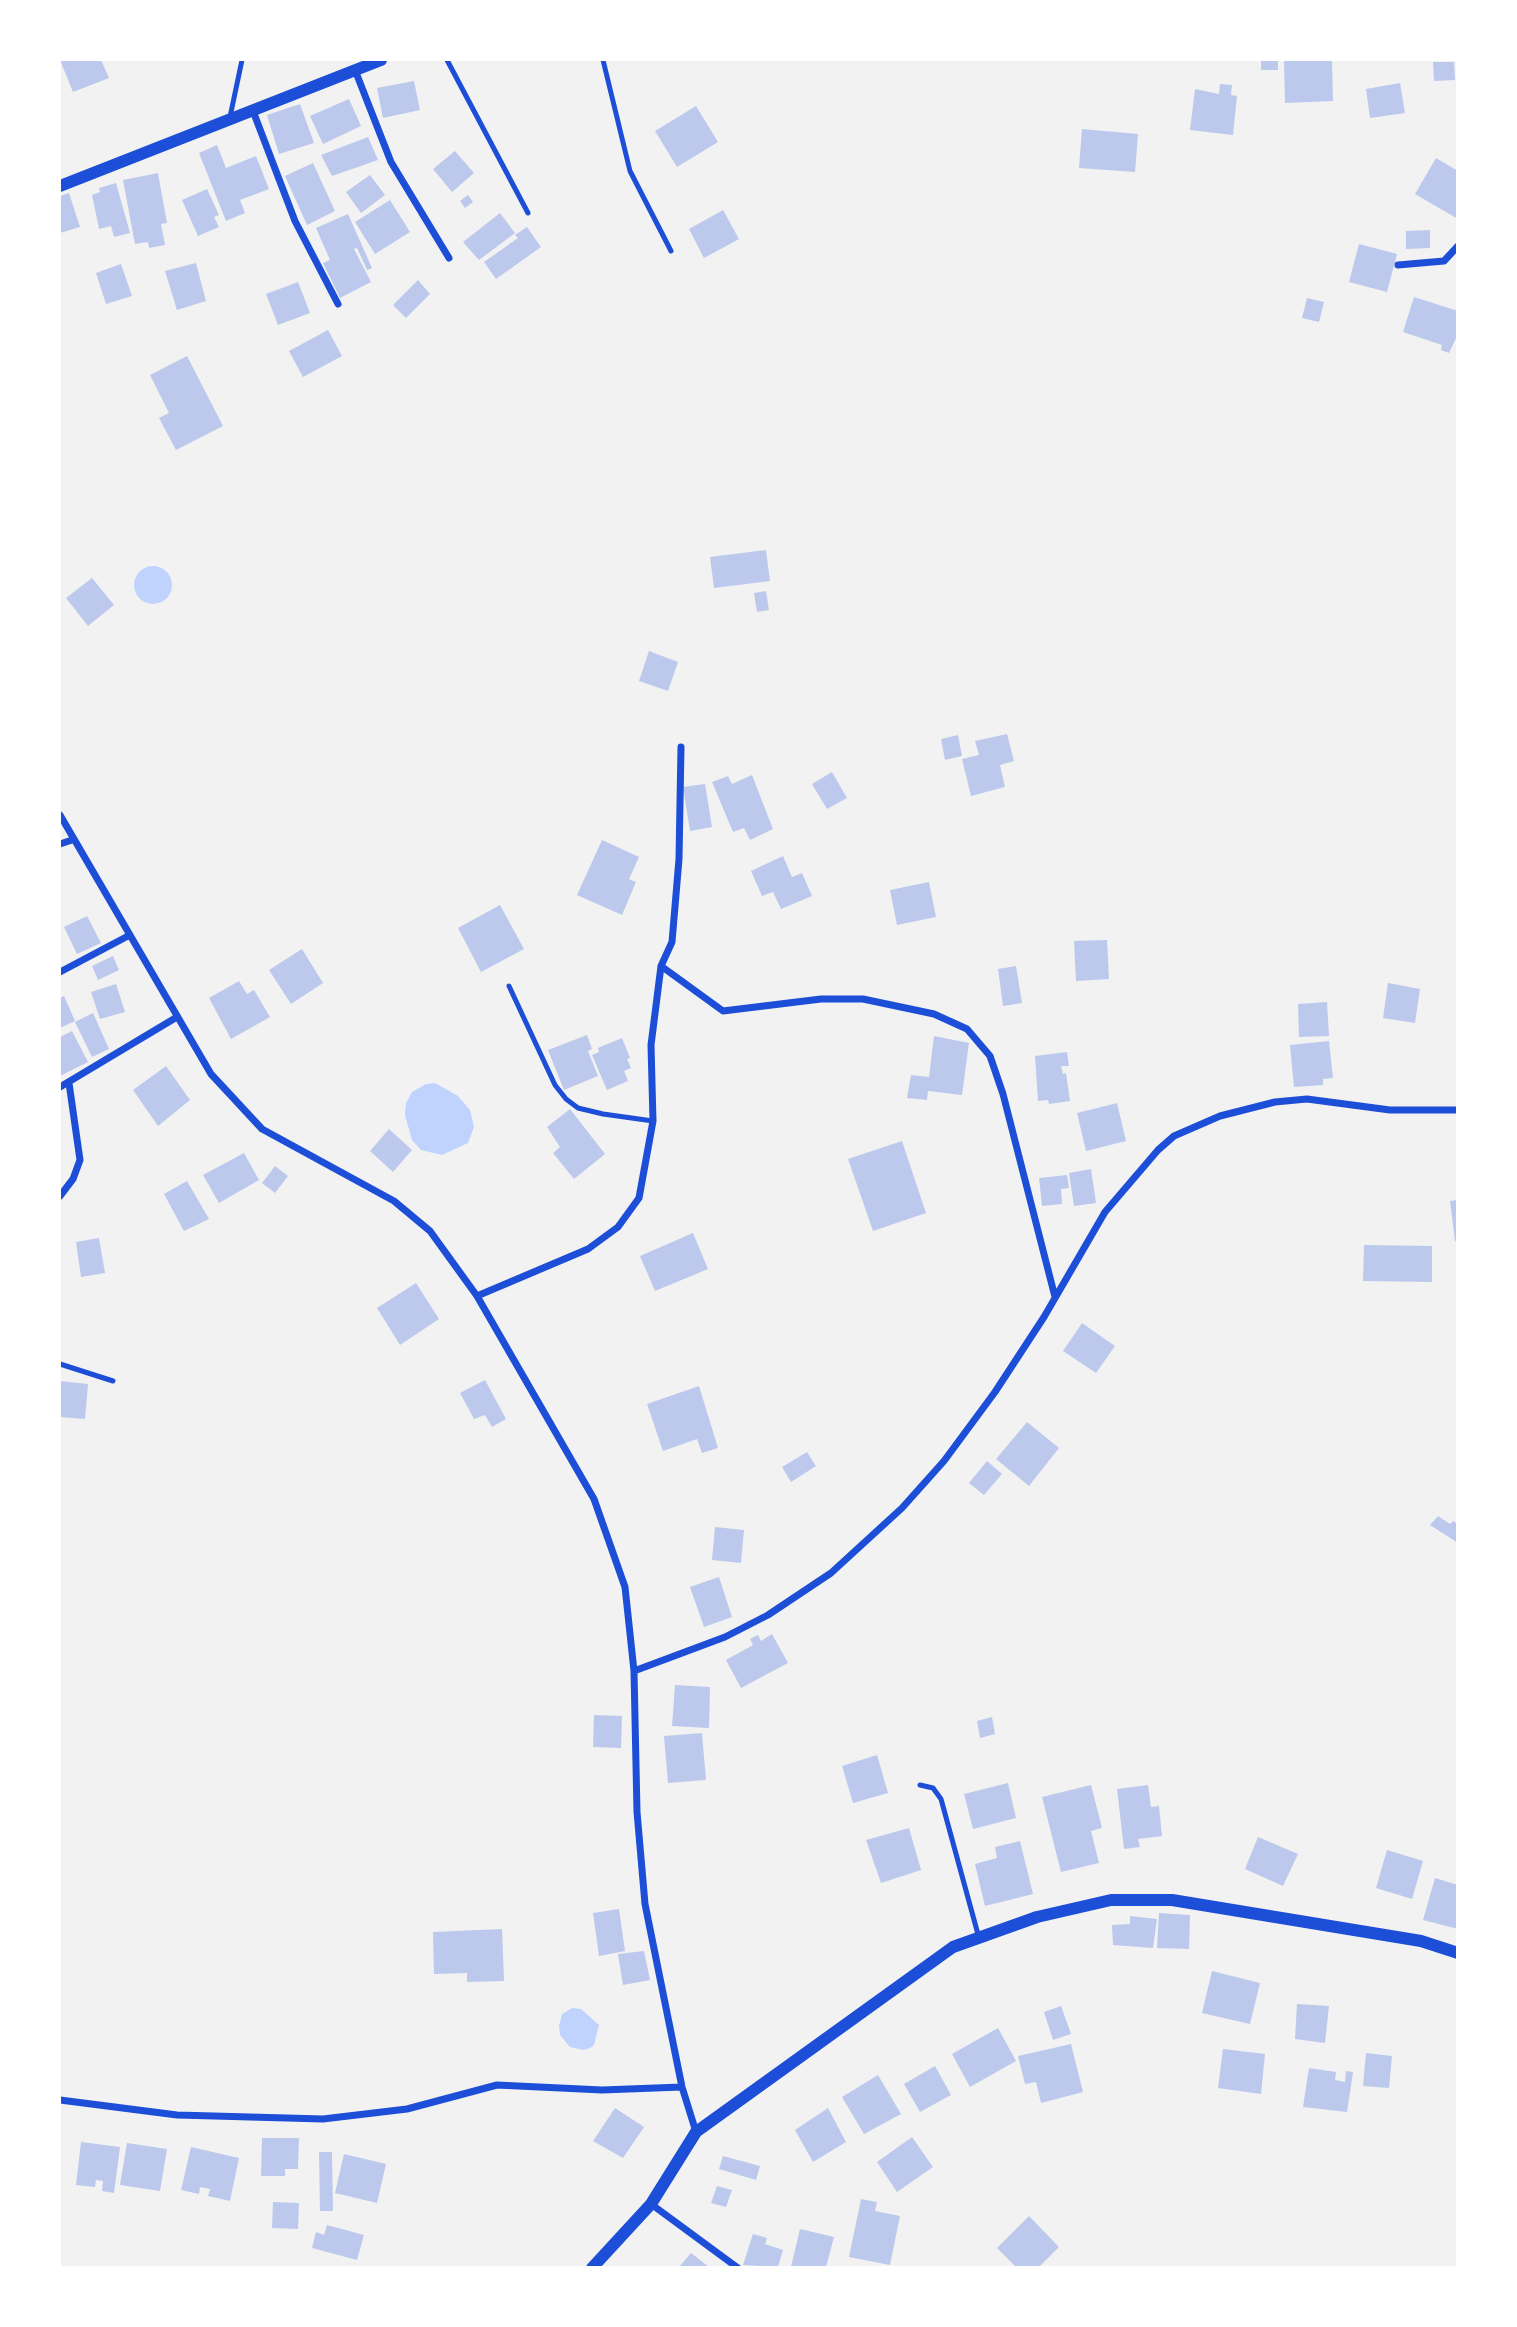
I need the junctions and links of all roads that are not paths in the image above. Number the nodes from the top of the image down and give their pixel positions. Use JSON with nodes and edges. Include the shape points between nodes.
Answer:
{"nodes":[{"id":1,"x":242,"y":60,"type":"edge"},
{"id":2,"x":381,"y":60,"type":"edge"},
{"id":3,"x":447,"y":60,"type":"edge"},
{"id":4,"x":603,"y":60,"type":"edge"},
{"id":5,"x":355,"y":70,"type":"junction"},
{"id":6,"x":253,"y":111,"type":"junction"},
{"id":7,"x":230,"y":120,"type":"junction"},
{"id":8,"x":60,"y":186,"type":"edge"},
{"id":9,"x":528,"y":213,"type":"dead end"},
{"id":10,"x":1458,"y":246,"type":"edge"},
{"id":11,"x":671,"y":251,"type":"dead end"},
{"id":12,"x":450,"y":258,"type":"dead end"},
{"id":13,"x":1398,"y":265,"type":"dead end"},
{"id":14,"x":338,"y":304,"type":"dead end"},
{"id":15,"x":681,"y":747,"type":"dead end"},
{"id":16,"x":60,"y":816,"type":"edge"},
{"id":17,"x":72,"y":840,"type":"junction"},
{"id":18,"x":60,"y":844,"type":"edge"},
{"id":19,"x":128,"y":936,"type":"junction"},
{"id":20,"x":662,"y":966,"type":"junction"},
{"id":21,"x":60,"y":972,"type":"edge"},
{"id":22,"x":509,"y":986,"type":"dead end"},
{"id":23,"x":177,"y":1017,"type":"junction"},
{"id":24,"x":69,"y":1083,"type":"junction"},
{"id":25,"x":60,"y":1087,"type":"edge"},
{"id":26,"x":1458,"y":1110,"type":"edge"},
{"id":27,"x":653,"y":1121,"type":"junction"},
{"id":28,"x":60,"y":1196,"type":"edge"},
{"id":29,"x":477,"y":1296,"type":"junction"},
{"id":30,"x":1055,"y":1297,"type":"junction"},
{"id":31,"x":60,"y":1364,"type":"edge"},
{"id":32,"x":113,"y":1381,"type":"dead end"},
{"id":33,"x":634,"y":1671,"type":"junction"},
{"id":34,"x":920,"y":1785,"type":"dead end"},
{"id":35,"x":979,"y":1938,"type":"junction"},
{"id":36,"x":1458,"y":1953,"type":"edge"},
{"id":37,"x":682,"y":2087,"type":"junction"},
{"id":38,"x":60,"y":2100,"type":"edge"},
{"id":39,"x":696,"y":2132,"type":"junction"},
{"id":40,"x":651,"y":2204,"type":"junction"},
{"id":41,"x":592,"y":2267,"type":"edge"},
{"id":42,"x":738,"y":2267,"type":"edge"}],
"edges":[{"from":1,"to":7,"type":"lane"},
{"from":2,"to":5,"type":"street"},
{"from":3,"to":9,"type":"lane"},
{"from":4,"to":11,"type":"lane","via":[[630,171]]},
{"from":5,"to":6,"type":"street"},
{"from":5,"to":12,"type":"street","via":[[391,162]]},
{"from":6,"to":7,"type":"street"},
{"from":6,"to":14,"type":"street","via":[[295,221]]},
{"from":7,"to":8,"type":"street"},
{"from":10,"to":13,"type":"street","via":[[1444,261]]},
{"from":15,"to":20,"type":"street","via":[[675,900],[671,942]]},
{"from":16,"to":17,"type":"street"},
{"from":17,"to":18,"type":"street"},
{"from":17,"to":19,"type":"street"},
{"from":19,"to":21,"type":"street"},
{"from":19,"to":23,"type":"street"},
{"from":20,"to":27,"type":"street","via":[[651,1045]]},
{"from":20,"to":30,"type":"street","via":[[723,1011],[821,999],[863,999],[934,1014],[967,1029],[990,1056],[1003,1094]]},
{"from":22,"to":27,"type":"lane","via":[[555,1085],[566,1099],[578,1108]]},
{"from":23,"to":24,"type":"street"},
{"from":23,"to":29,"type":"street","via":[[211,1074],[254,1121],[394,1200],[430,1231]]},
{"from":24,"to":25,"type":"street"},
{"from":24,"to":28,"type":"street","via":[[80,1160],[73,1180]]},
{"from":26,"to":30,"type":"street","via":[[1390,1110],[1307,1099],[1275,1102],[1194,1126],[1158,1150],[1120,1194]]},
{"from":27,"to":29,"type":"street","via":[[639,1198],[618,1227],[588,1249]]},
{"from":29,"to":33,"type":"street","via":[[594,1499],[625,1587]]},
{"from":30,"to":33,"type":"street","via":[[995,1392],[944,1461],[860,1550],[768,1615],[725,1637]]},
{"from":31,"to":32,"type":"lane"},
{"from":33,"to":37,"type":"street","via":[[637,1812],[645,1904]]},
{"from":34,"to":35,"type":"lane","via":[[933,1788],[942,1799]]},
{"from":35,"to":36,"type":"street","via":[[1037,1917],[1111,1900],[1172,1900],[1421,1941]]},
{"from":35,"to":39,"type":"street","via":[[953,1947]]},
{"from":37,"to":38,"type":"street","via":[[602,2090],[497,2085],[407,2109],[323,2119],[177,2115]]},
{"from":37,"to":39,"type":"street"},
{"from":39,"to":40,"type":"street"},
{"from":40,"to":41,"type":"street"},
{"from":40,"to":42,"type":"street"}]}
